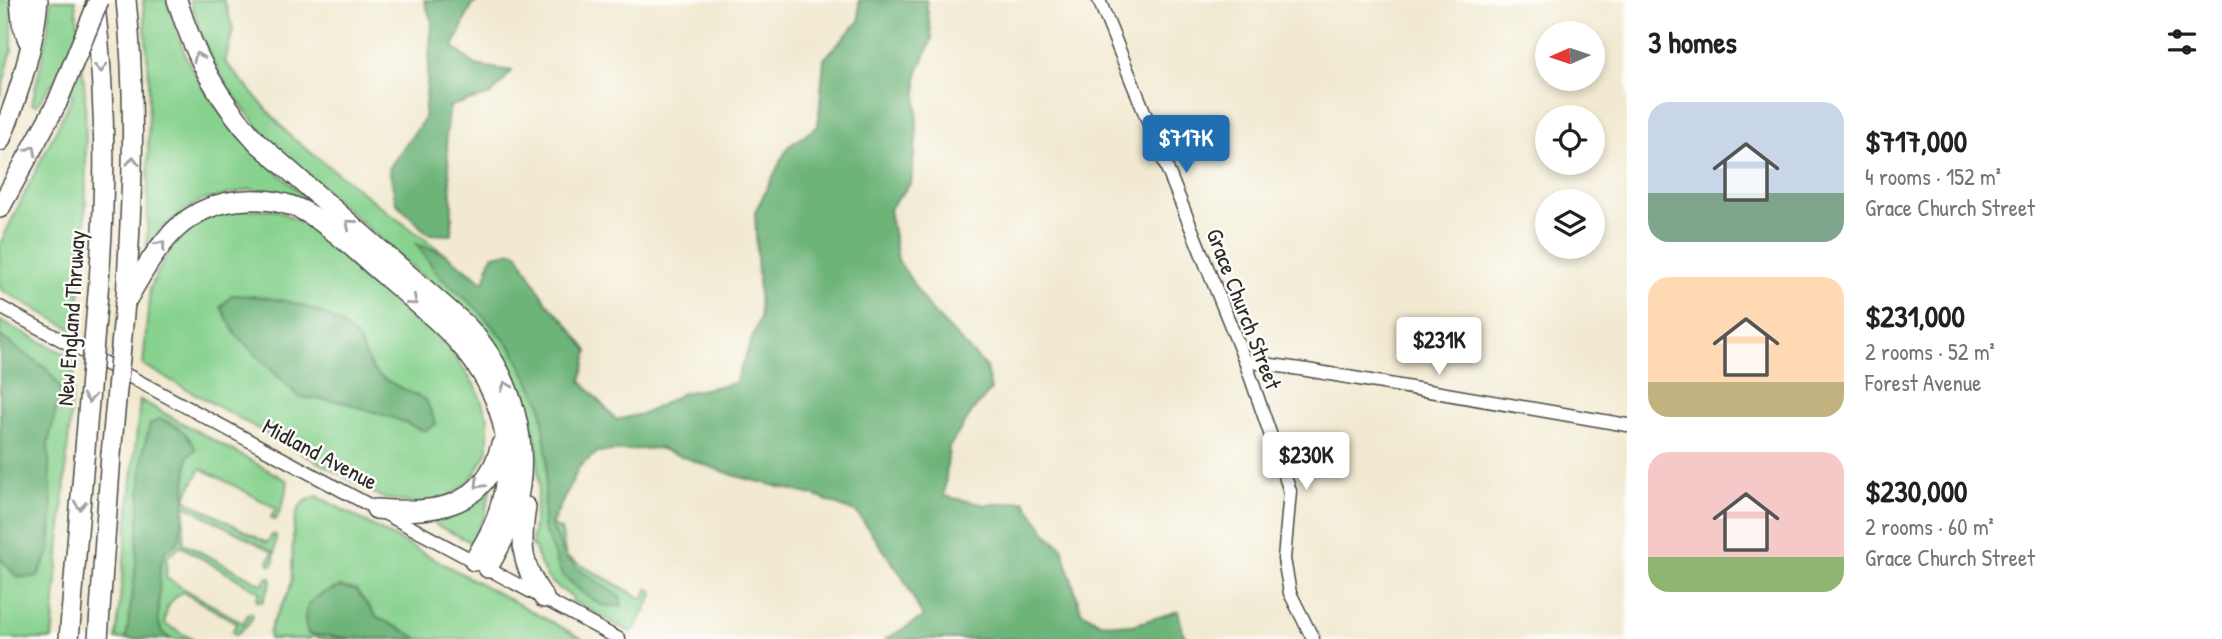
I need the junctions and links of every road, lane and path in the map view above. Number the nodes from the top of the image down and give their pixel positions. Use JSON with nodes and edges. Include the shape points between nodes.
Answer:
{"nodes":[{"id":1,"x":20,"y":0,"type":"edge"},
{"id":2,"x":38,"y":0,"type":"edge"},
{"id":3,"x":97,"y":0,"type":"edge"},
{"id":4,"x":126,"y":0,"type":"edge"},
{"id":5,"x":177,"y":0,"type":"edge"},
{"id":6,"x":1099,"y":0,"type":"edge"},
{"id":7,"x":30,"y":46,"type":"junction"},
{"id":8,"x":0,"y":141,"type":"edge"},
{"id":9,"x":3,"y":203,"type":"edge"},
{"id":10,"x":125,"y":303,"type":"junction"},
{"id":11,"x":0,"y":307,"type":"edge"},
{"id":12,"x":1245,"y":361,"type":"junction"},
{"id":13,"x":511,"y":423,"type":"junction"},
{"id":14,"x":1627,"y":425,"type":"edge"},
{"id":15,"x":376,"y":509,"type":"junction"},
{"id":16,"x":481,"y":564,"type":"junction"},
{"id":17,"x":544,"y":598,"type":"junction"},
{"id":18,"x":69,"y":639,"type":"edge"},
{"id":19,"x":98,"y":639,"type":"edge"},
{"id":20,"x":619,"y":639,"type":"edge"},
{"id":21,"x":1313,"y":639,"type":"edge"}],
"edges":[{"from":1,"to":7,"type":"highway"},
{"from":2,"to":7,"type":"highway"},
{"from":9,"to":3,"type":"highway","one_way":true,"bridge":true,"via":[[57,103]]},
{"from":3,"to":18,"type":"highway","name":"New England Thruway","one_way":true,"bridge":true,"via":[[104,196]]},
{"from":10,"to":4,"type":"highway","one_way":true,"via":[[133,127]]},
{"from":13,"to":5,"type":"highway","one_way":true,"via":[[499,368],[478,338],[258,143],[234,116],[195,52]]},
{"from":6,"to":12,"type":"street","name":"Grace Church Street"},
{"from":7,"to":8,"type":"highway"},
{"from":10,"to":13,"type":"highway","one_way":true,"via":[[163,242],[198,211],[245,200],[291,205],[333,231],[458,342]]},
{"from":10,"to":19,"type":"highway","bridge":true},
{"from":11,"to":15,"type":"street","name":"Midland Avenue"},
{"from":12,"to":14,"type":"street"},
{"from":12,"to":21,"type":"street","name":"Grace Church Street","via":[[1290,491],[1284,559],[1290,593]]},
{"from":13,"to":15,"type":"highway","one_way":true,"via":[[498,460],[469,495],[422,512]]},
{"from":13,"to":16,"type":"highway","via":[[522,462],[519,496],[508,531]]},
{"from":13,"to":17,"type":"highway","via":[[528,463],[524,560]]},
{"from":15,"to":16,"type":"street","name":"Midland Avenue"},
{"from":16,"to":17,"type":"street","name":"Midland Avenue"},
{"from":17,"to":20,"type":"street","name":"Midland Avenue"}]}
